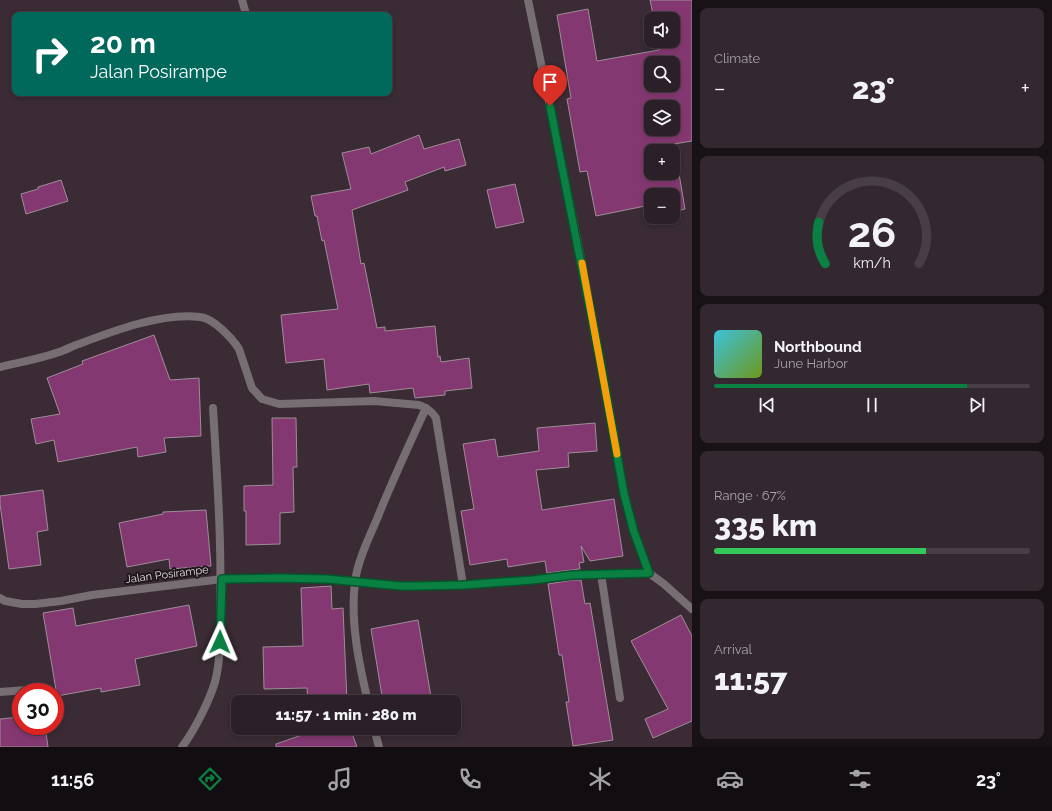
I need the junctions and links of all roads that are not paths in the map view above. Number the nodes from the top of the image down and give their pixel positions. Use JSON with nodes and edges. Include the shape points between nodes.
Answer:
{"nodes":[{"id":1,"x":242,"y":0,"type":"edge"},
{"id":2,"x":528,"y":0,"type":"edge"},
{"id":3,"x":245,"y":12,"type":"edge"},
{"id":4,"x":0,"y":367,"type":"edge"},
{"id":5,"x":213,"y":408,"type":"dead end"},
{"id":6,"x":426,"y":408,"type":"junction"},
{"id":7,"x":649,"y":573,"type":"junction"},
{"id":8,"x":601,"y":574,"type":"junction"},
{"id":9,"x":222,"y":579,"type":"junction"},
{"id":10,"x":355,"y":581,"type":"junction"},
{"id":11,"x":463,"y":585,"type":"junction"},
{"id":12,"x":0,"y":598,"type":"edge"},
{"id":13,"x":692,"y":609,"type":"edge"},
{"id":14,"x":12,"y":691,"type":"edge"},
{"id":15,"x":0,"y":692,"type":"edge"},
{"id":16,"x":366,"y":695,"type":"edge"},
{"id":17,"x":620,"y":698,"type":"dead end"},
{"id":18,"x":376,"y":735,"type":"edge"},
{"id":19,"x":182,"y":747,"type":"edge"},
{"id":20,"x":379,"y":747,"type":"edge"}],
"edges":[{"from":1,"to":3,"type":"street"},
{"from":2,"to":7,"type":"street","via":[[578,243],[624,494]]},
{"from":4,"to":6,"type":"street","via":[[59,352],[154,320],[184,316],[202,317],[224,331],[239,349],[252,388],[262,399],[279,404],[374,401],[420,405]]},
{"from":5,"to":9,"type":"street"},
{"from":6,"to":10,"type":"street","via":[[372,530]]},
{"from":6,"to":11,"type":"street","via":[[436,418]]},
{"from":7,"to":8,"type":"street","name":"Jalan Posirampe"},
{"from":7,"to":13,"type":"street"},
{"from":8,"to":11,"type":"street","name":"Jalan Posirampe"},
{"from":8,"to":17,"type":"street"},
{"from":9,"to":10,"type":"street","name":"Jalan Posirampe"},
{"from":9,"to":12,"type":"street","name":"Jalan Posirampe","via":[[35,604],[22,604]]},
{"from":9,"to":19,"type":"street","via":[[220,654],[215,682],[189,738]]},
{"from":10,"to":11,"type":"street","name":"Jalan Posirampe","via":[[401,586]]},
{"from":10,"to":16,"type":"street","via":[[358,660]]},
{"from":14,"to":15,"type":"street"},
{"from":18,"to":20,"type":"street"}]}
